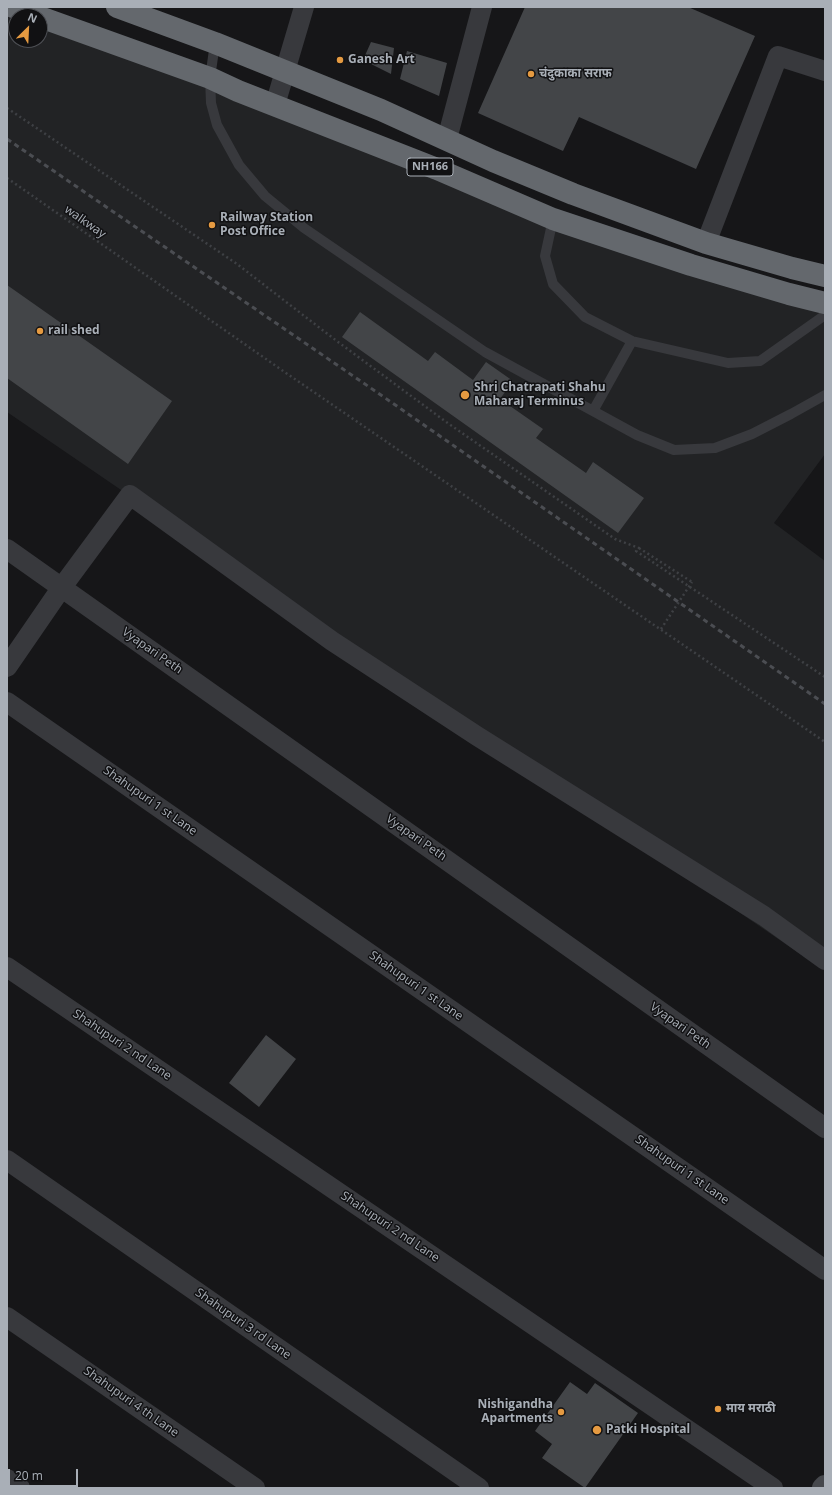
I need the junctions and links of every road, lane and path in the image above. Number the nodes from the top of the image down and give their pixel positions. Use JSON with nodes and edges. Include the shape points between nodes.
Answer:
{"nodes":[{"id":1,"x":117,"y":7,"type":"edge"},
{"id":2,"x":304,"y":7,"type":"edge"},
{"id":3,"x":482,"y":7,"type":"edge"},
{"id":4,"x":48,"y":19,"type":"edge"},
{"id":5,"x":215,"y":43,"type":"junction"},
{"id":6,"x":825,"y":71,"type":"edge"},
{"id":7,"x":285,"y":72,"type":"junction"},
{"id":8,"x":210,"y":78,"type":"junction"},
{"id":9,"x":275,"y":105,"type":"junction"},
{"id":10,"x":7,"y":108,"type":"edge"},
{"id":11,"x":447,"y":139,"type":"junction"},
{"id":12,"x":7,"y":178,"type":"edge"},
{"id":13,"x":553,"y":219,"type":"junction"},
{"id":14,"x":706,"y":243,"type":"junction"},
{"id":15,"x":825,"y":276,"type":"edge"},
{"id":16,"x":825,"y":303,"type":"edge"},
{"id":17,"x":825,"y":315,"type":"edge"},
{"id":18,"x":632,"y":341,"type":"junction"},
{"id":19,"x":825,"y":395,"type":"edge"},
{"id":20,"x":593,"y":411,"type":"junction"},
{"id":21,"x":639,"y":548,"type":"junction"},
{"id":22,"x":7,"y":549,"type":"edge"},
{"id":23,"x":62,"y":587,"type":"junction"},
{"id":24,"x":661,"y":629,"type":"junction"},
{"id":25,"x":7,"y":667,"type":"edge"},
{"id":26,"x":825,"y":677,"type":"edge"},
{"id":27,"x":7,"y":702,"type":"edge"},
{"id":28,"x":825,"y":742,"type":"edge"},
{"id":29,"x":825,"y":960,"type":"edge"},
{"id":30,"x":7,"y":967,"type":"edge"},
{"id":31,"x":825,"y":1128,"type":"edge"},
{"id":32,"x":7,"y":1160,"type":"edge"},
{"id":33,"x":825,"y":1270,"type":"edge"},
{"id":34,"x":7,"y":1317,"type":"edge"},
{"id":35,"x":7,"y":1479,"type":"edge"},
{"id":36,"x":20,"y":1488,"type":"edge"},
{"id":37,"x":255,"y":1488,"type":"edge"},
{"id":38,"x":479,"y":1488,"type":"edge"},
{"id":39,"x":773,"y":1488,"type":"edge"}],
"edges":[{"from":1,"to":5,"type":"highway","number":"NH166"},
{"from":2,"to":7,"type":"street"},
{"from":3,"to":11,"type":"street"},
{"from":4,"to":8,"type":"highway","number":"NH166"},
{"from":5,"to":7,"type":"highway","number":"NH166"},
{"from":5,"to":8,"type":"lane"},
{"from":6,"to":14,"type":"street","via":[[778,56]]},
{"from":7,"to":9,"type":"street"},
{"from":7,"to":11,"type":"highway","number":"NH166"},
{"from":8,"to":9,"type":"highway","number":"NH166"},
{"from":8,"to":20,"type":"lane","via":[[211,103],[217,125],[239,165],[265,196],[304,228],[485,352]]},
{"from":9,"to":13,"type":"highway","number":"NH166","via":[[437,169]]},
{"from":10,"to":21,"type":"path","via":[[237,264],[449,424],[615,539]]},
{"from":11,"to":14,"type":"highway","number":"NH166","via":[[546,184]]},
{"from":12,"to":24,"type":"path","name":"walkway"},
{"from":13,"to":16,"type":"highway","number":"NH166","via":[[691,265]]},
{"from":13,"to":18,"type":"lane","via":[[545,256],[553,284],[585,317]]},
{"from":14,"to":15,"type":"highway","number":"NH166"},
{"from":17,"to":18,"type":"lane","via":[[760,360],[728,363]]},
{"from":18,"to":20,"type":"lane"},
{"from":19,"to":20,"type":"lane","via":[[752,434],[714,448],[674,450],[637,435]]},
{"from":21,"to":24,"type":"path","bridge":true,"via":[[692,582]]},
{"from":21,"to":26,"type":"path","via":[[636,551]]},
{"from":22,"to":23,"type":"street","name":"Vyapari Peth"},
{"from":23,"to":25,"type":"street"},
{"from":23,"to":29,"type":"street","via":[[130,495],[332,640],[477,736],[764,916]]},
{"from":23,"to":31,"type":"street","name":"Vyapari Peth"},
{"from":24,"to":28,"type":"path","name":"walkway"},
{"from":27,"to":33,"type":"street","name":"Shahupuri 1 st Lane"},
{"from":30,"to":39,"type":"street","name":"Shahupuri 2 nd Lane"},
{"from":32,"to":38,"type":"street","name":"Shahupuri 3 rd Lane"},
{"from":34,"to":37,"type":"street","name":"Shahupuri 4 th Lane"},
{"from":35,"to":36,"type":"street"}]}
